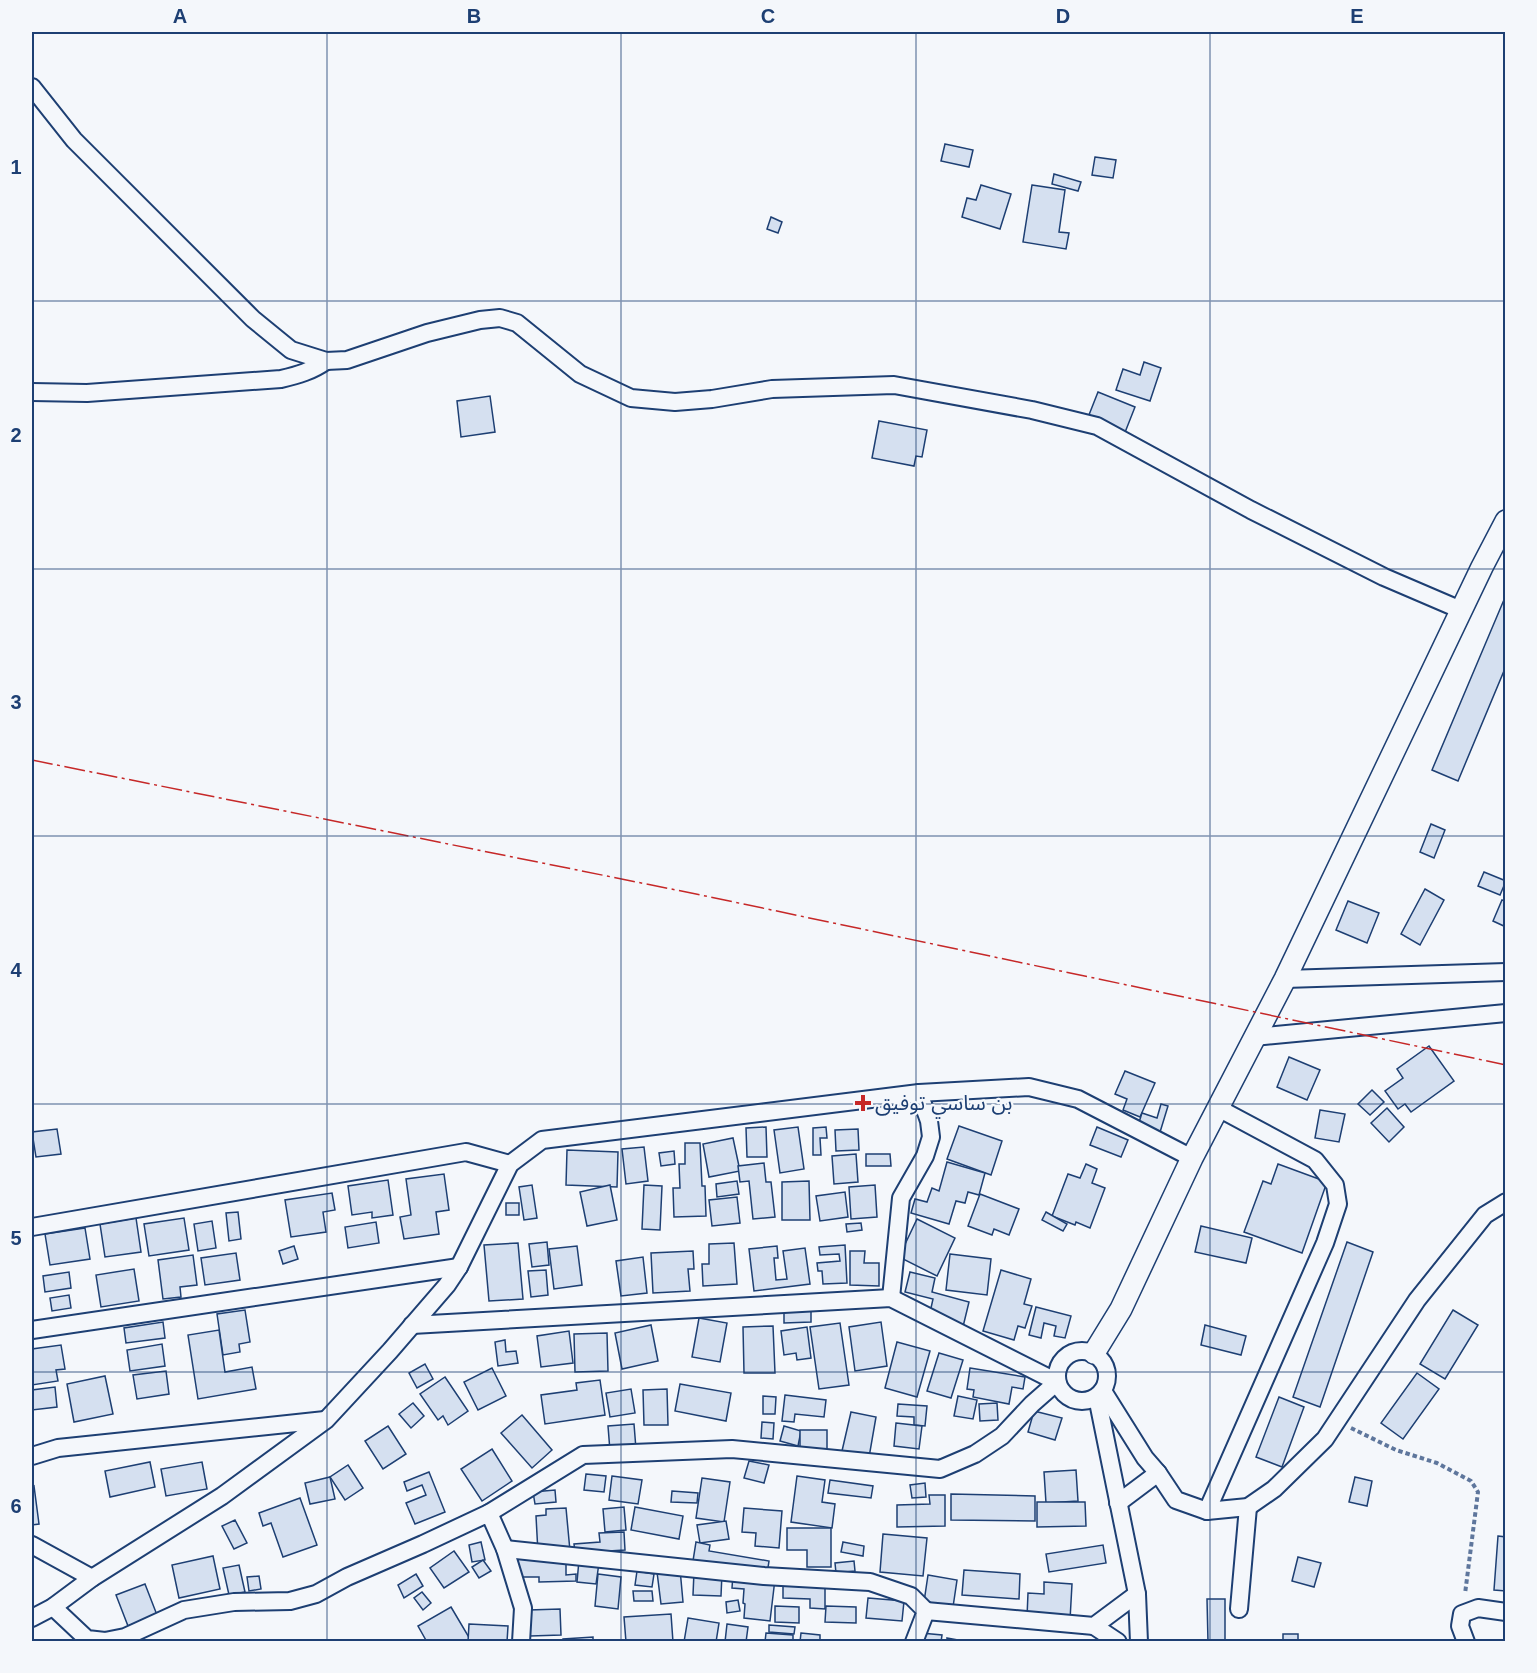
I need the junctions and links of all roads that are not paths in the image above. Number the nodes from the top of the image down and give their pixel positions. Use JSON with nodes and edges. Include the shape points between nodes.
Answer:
{"nodes":[{"id":1,"x":32,"y":87,"type":"edge"},
{"id":2,"x":326,"y":361,"type":"junction"},
{"id":3,"x":32,"y":392,"type":"edge"},
{"id":4,"x":1506,"y":521,"type":"edge"},
{"id":5,"x":1461,"y":610,"type":"junction"},
{"id":6,"x":1506,"y":972,"type":"edge"},
{"id":7,"x":1285,"y":979,"type":"junction"},
{"id":8,"x":1506,"y":1013,"type":"edge"},
{"id":9,"x":1254,"y":1037,"type":"junction"},
{"id":10,"x":920,"y":1093,"type":"junction"},
{"id":11,"x":1218,"y":1108,"type":"junction"},
{"id":12,"x":1192,"y":1158,"type":"junction"},
{"id":13,"x":510,"y":1164,"type":"junction"},
{"id":14,"x":1506,"y":1203,"type":"edge"},
{"id":15,"x":32,"y":1227,"type":"edge"},
{"id":16,"x":459,"y":1267,"type":"junction"},
{"id":17,"x":891,"y":1298,"type":"junction"},
{"id":18,"x":412,"y":1325,"type":"junction"},
{"id":19,"x":32,"y":1330,"type":"edge"},
{"id":20,"x":1094,"y":1353,"type":"junction"},
{"id":21,"x":1057,"y":1382,"type":"junction"},
{"id":22,"x":1100,"y":1394,"type":"junction"},
{"id":23,"x":326,"y":1420,"type":"junction"},
{"id":24,"x":32,"y":1456,"type":"edge"},
{"id":25,"x":1158,"y":1473,"type":"junction"},
{"id":26,"x":1118,"y":1503,"type":"junction"},
{"id":27,"x":1248,"y":1508,"type":"junction"},
{"id":28,"x":1207,"y":1511,"type":"junction"},
{"id":29,"x":489,"y":1514,"type":"junction"},
{"id":30,"x":32,"y":1545,"type":"edge"},
{"id":31,"x":505,"y":1549,"type":"junction"},
{"id":32,"x":92,"y":1578,"type":"junction"},
{"id":33,"x":1137,"y":1594,"type":"junction"},
{"id":34,"x":53,"y":1607,"type":"junction"},
{"id":35,"x":1239,"y":1610,"type":"dead end"},
{"id":36,"x":926,"y":1611,"type":"junction"},
{"id":37,"x":1506,"y":1612,"type":"edge"},
{"id":38,"x":32,"y":1618,"type":"edge"},
{"id":39,"x":1094,"y":1626,"type":"junction"},
{"id":40,"x":87,"y":1640,"type":"edge"},
{"id":41,"x":521,"y":1641,"type":"edge"},
{"id":42,"x":914,"y":1641,"type":"edge"},
{"id":43,"x":1118,"y":1641,"type":"edge"},
{"id":44,"x":1139,"y":1641,"type":"edge"},
{"id":45,"x":1466,"y":1641,"type":"edge"}],
"edges":[{"from":1,"to":2,"type":"street","via":[[74,140],[253,319],[291,350]]},
{"from":2,"to":3,"type":"street","via":[[310,371],[281,379],[87,393]]},
{"from":2,"to":5,"type":"street","via":[[347,360],[427,333],[500,318],[517,323],[580,374],[631,398],[675,402],[772,389],[894,385],[1032,410],[1097,426],[1353,562]]},
{"from":4,"to":5,"type":"street"},
{"from":5,"to":7,"type":"street"},
{"from":6,"to":7,"type":"street"},
{"from":7,"to":9,"type":"street"},
{"from":8,"to":9,"type":"street"},
{"from":9,"to":11,"type":"street"},
{"from":10,"to":12,"type":"street","via":[[1029,1087],[1078,1099]]},
{"from":10,"to":13,"type":"street","via":[[542,1140]]},
{"from":10,"to":17,"type":"street","via":[[931,1137],[925,1156],[901,1198]]},
{"from":11,"to":12,"type":"street"},
{"from":11,"to":28,"type":"street","via":[[1315,1160],[1335,1185],[1338,1204],[1325,1243]]},
{"from":12,"to":20,"type":"street","via":[[1121,1309]]},
{"from":13,"to":15,"type":"street","via":[[466,1152]]},
{"from":13,"to":16,"type":"street"},
{"from":14,"to":27,"type":"street","via":[[1485,1215],[1417,1300],[1325,1439],[1274,1489]]},
{"from":16,"to":18,"type":"street"},
{"from":16,"to":19,"type":"street"},
{"from":17,"to":18,"type":"street"},
{"from":17,"to":21,"type":"street"},
{"from":18,"to":23,"type":"street"},
{"from":20,"to":21,"type":"street","via":[[1078,1350],[1063,1358],[1056,1373]]},
{"from":20,"to":22,"type":"street","via":[[1101,1358],[1108,1374]]},
{"from":21,"to":22,"type":"street","via":[[1064,1394],[1076,1401]]},
{"from":21,"to":29,"type":"street","via":[[1002,1436],[975,1454],[940,1469],[732,1449],[584,1455]]},
{"from":22,"to":25,"type":"street"},
{"from":22,"to":26,"type":"street"},
{"from":23,"to":24,"type":"street","via":[[58,1448]]},
{"from":23,"to":32,"type":"street","via":[[222,1496]]},
{"from":25,"to":26,"type":"street"},
{"from":25,"to":28,"type":"street","via":[[1176,1500]]},
{"from":26,"to":33,"type":"street"},
{"from":27,"to":28,"type":"street"},
{"from":27,"to":35,"type":"street"},
{"from":29,"to":31,"type":"street"},
{"from":29,"to":40,"type":"street","via":[[316,1594],[290,1601],[234,1602],[184,1610],[125,1637]]},
{"from":30,"to":32,"type":"street"},
{"from":31,"to":36,"type":"street","via":[[764,1576],[870,1582],[911,1596]]},
{"from":31,"to":41,"type":"street","via":[[522,1608]]},
{"from":32,"to":34,"type":"street"},
{"from":33,"to":39,"type":"street"},
{"from":33,"to":44,"type":"street"},
{"from":34,"to":38,"type":"street"},
{"from":34,"to":40,"type":"street"},
{"from":36,"to":39,"type":"street"},
{"from":36,"to":42,"type":"street"},
{"from":37,"to":45,"type":"street","via":[[1478,1608],[1462,1614],[1460,1626]]},
{"from":39,"to":43,"type":"street"}]}
